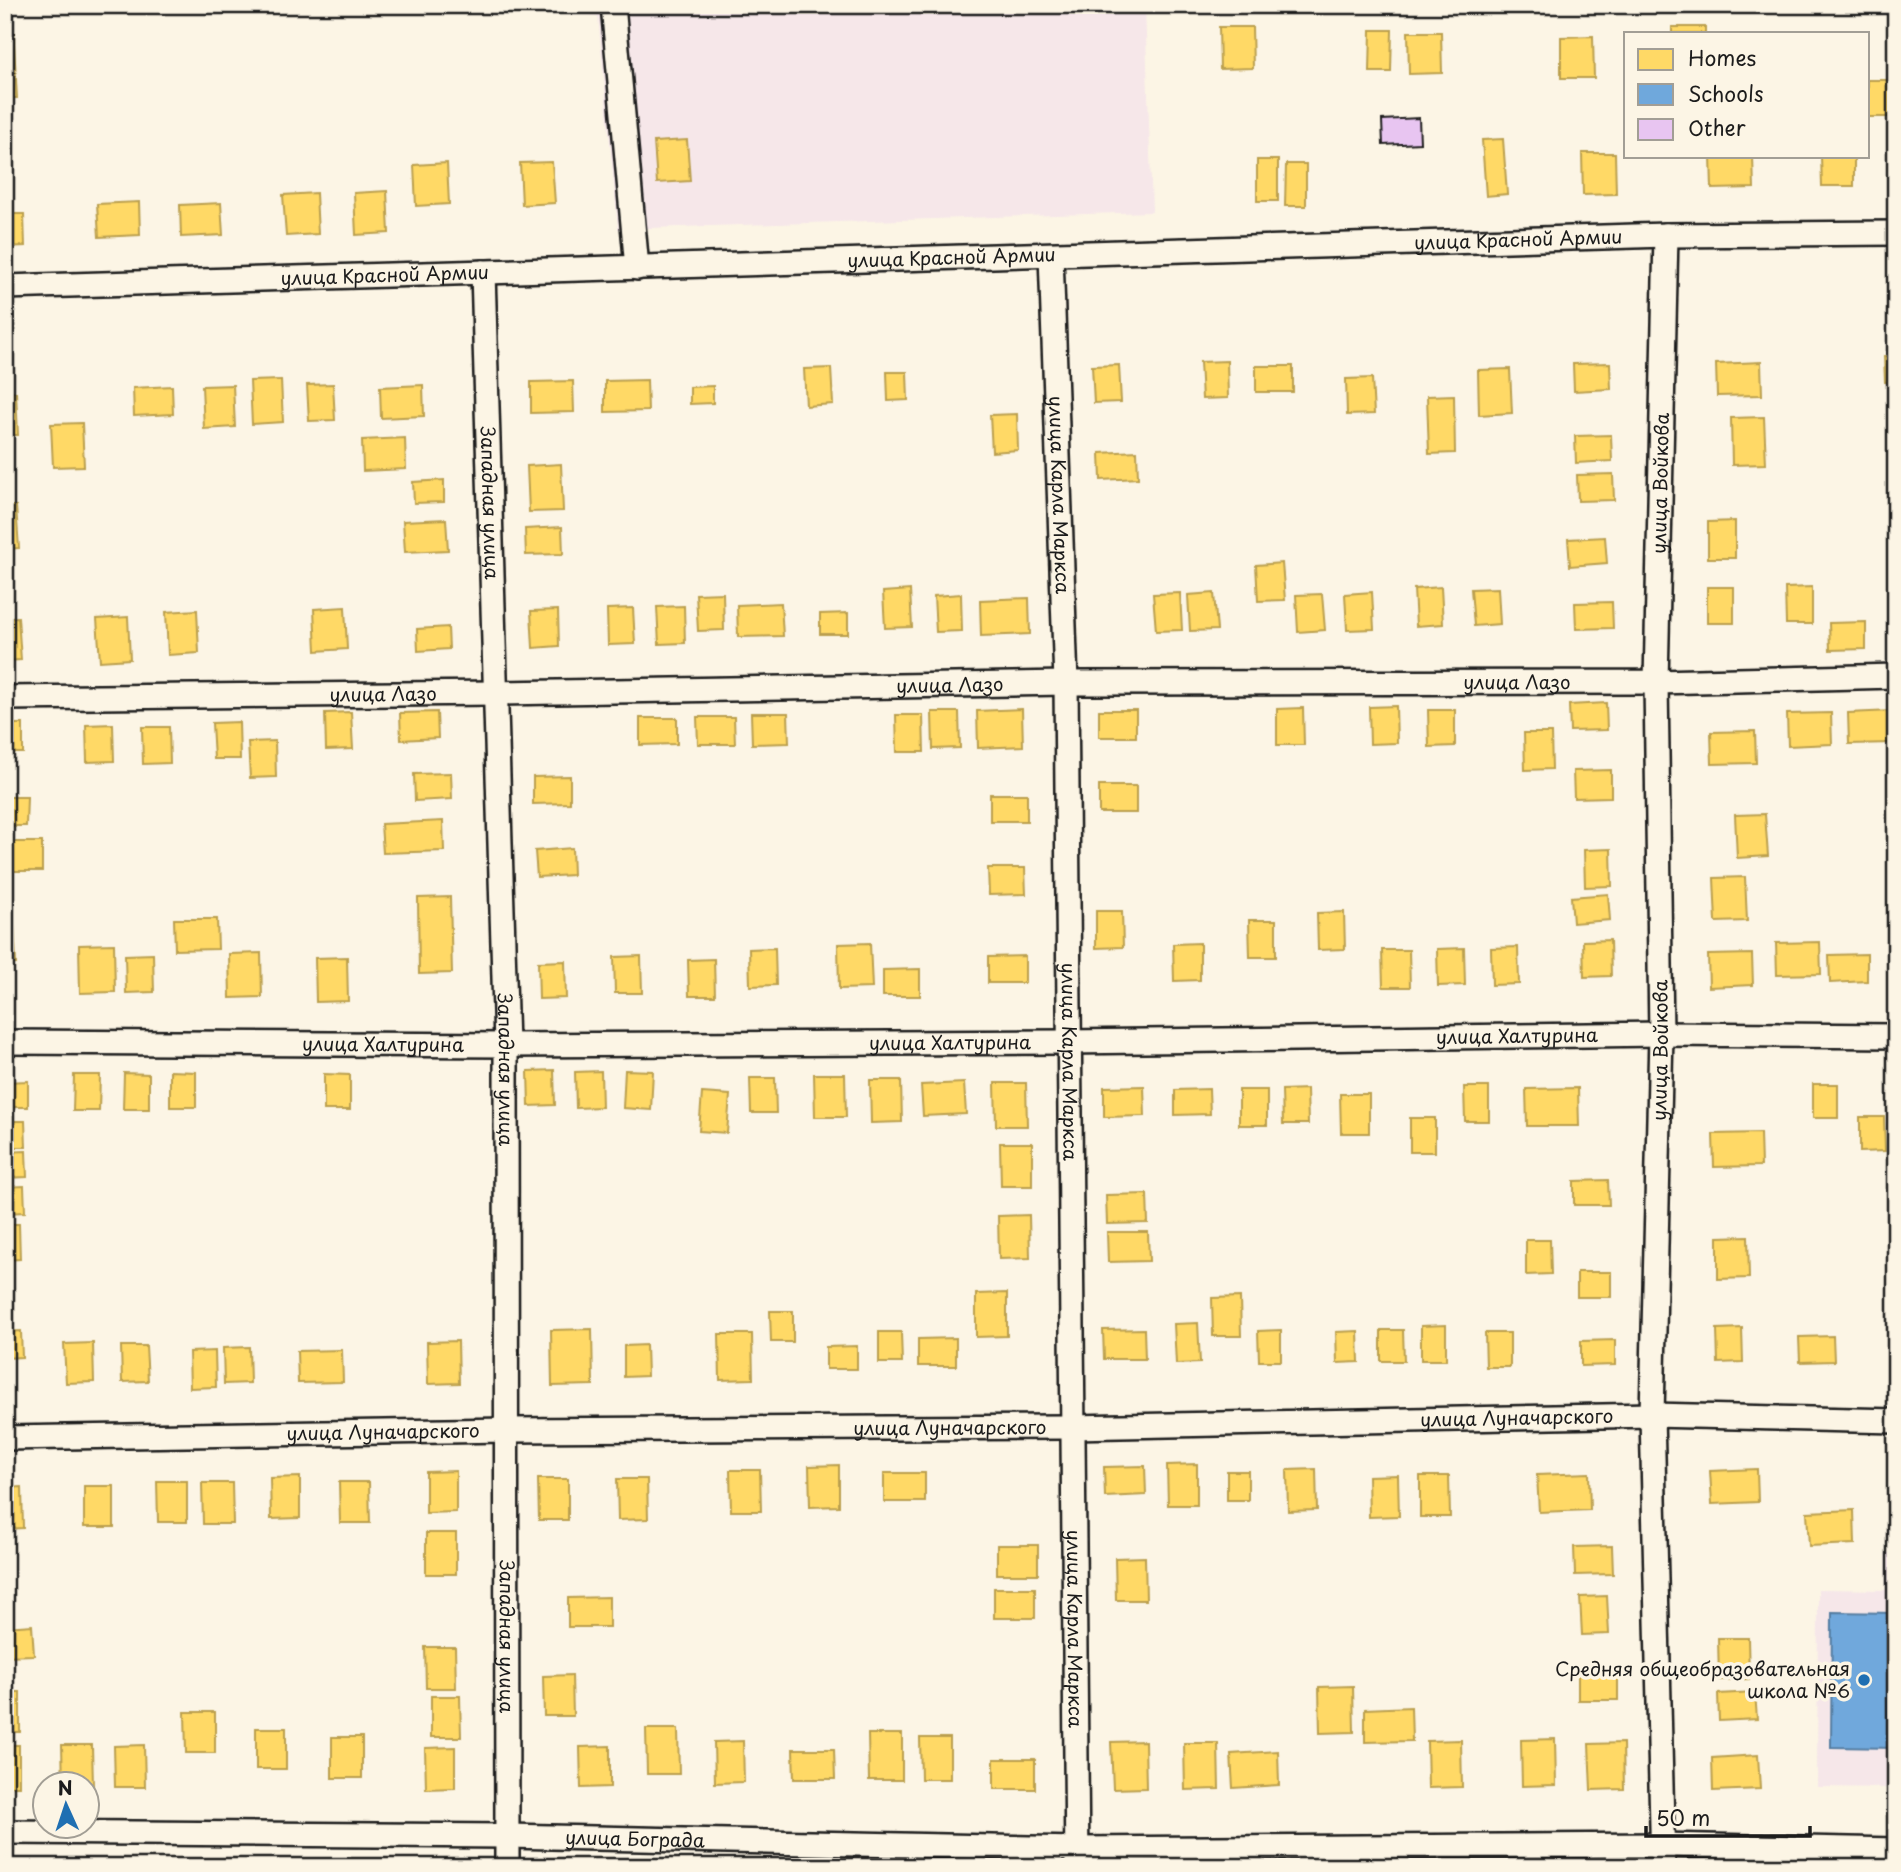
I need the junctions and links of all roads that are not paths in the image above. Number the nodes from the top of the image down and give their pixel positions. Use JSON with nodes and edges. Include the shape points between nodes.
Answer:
{"nodes":[{"id":1,"x":613,"y":5,"type":"edge"},
{"id":2,"x":1896,"y":233,"type":"edge"},
{"id":3,"x":1666,"y":235,"type":"junction"},
{"id":4,"x":1051,"y":255,"type":"junction"},
{"id":5,"x":637,"y":268,"type":"junction"},
{"id":6,"x":483,"y":272,"type":"junction"},
{"id":7,"x":5,"y":287,"type":"edge"},
{"id":8,"x":1896,"y":676,"type":"edge"},
{"id":9,"x":1066,"y":682,"type":"junction"},
{"id":10,"x":1656,"y":682,"type":"junction"},
{"id":11,"x":496,"y":693,"type":"junction"},
{"id":12,"x":5,"y":698,"type":"edge"},
{"id":13,"x":1661,"y":1034,"type":"junction"},
{"id":14,"x":1896,"y":1036,"type":"edge"},
{"id":15,"x":5,"y":1042,"type":"edge"},
{"id":16,"x":1068,"y":1042,"type":"junction"},
{"id":17,"x":506,"y":1045,"type":"junction"},
{"id":18,"x":1652,"y":1415,"type":"junction"},
{"id":19,"x":1896,"y":1421,"type":"edge"},
{"id":20,"x":1072,"y":1427,"type":"junction"},
{"id":21,"x":507,"y":1430,"type":"junction"},
{"id":22,"x":5,"y":1438,"type":"edge"},
{"id":23,"x":5,"y":1832,"type":"edge"},
{"id":24,"x":508,"y":1836,"type":"junction"},
{"id":25,"x":1896,"y":1850,"type":"edge"},
{"id":26,"x":1662,"y":1856,"type":"edge"},
{"id":27,"x":1077,"y":1858,"type":"edge"},
{"id":28,"x":507,"y":1867,"type":"edge"}],
"edges":[{"from":1,"to":5,"type":"street"},
{"from":2,"to":3,"type":"street","name":"улица Красной Армии"},
{"from":3,"to":4,"type":"street","name":"улица Красной Армии"},
{"from":3,"to":10,"type":"street","name":"улица Войкова"},
{"from":4,"to":5,"type":"street","name":"улица Красной Армии"},
{"from":4,"to":9,"type":"street","name":"улица Карла Маркса"},
{"from":5,"to":6,"type":"street","name":"улица Красной Армии"},
{"from":6,"to":7,"type":"street","name":"улица Красной Армии"},
{"from":6,"to":11,"type":"street","name":"Западная улица"},
{"from":8,"to":10,"type":"street","name":"улица Лазо"},
{"from":9,"to":10,"type":"street","name":"улица Лазо"},
{"from":9,"to":11,"type":"street","name":"улица Лазо"},
{"from":9,"to":16,"type":"street","name":"улица Карла Маркса"},
{"from":10,"to":13,"type":"street","name":"улица Войкова"},
{"from":11,"to":12,"type":"street","name":"улица Лазо"},
{"from":11,"to":17,"type":"street","name":"Западная улица"},
{"from":13,"to":14,"type":"street","name":"улица Халтурина"},
{"from":13,"to":16,"type":"street","name":"улица Халтурина"},
{"from":13,"to":18,"type":"street","name":"улица Войкова"},
{"from":15,"to":17,"type":"street","name":"улица Халтурина"},
{"from":16,"to":17,"type":"street","name":"улица Халтурина"},
{"from":16,"to":20,"type":"street","name":"улица Карла Маркса"},
{"from":17,"to":21,"type":"street","name":"Западная улица"},
{"from":18,"to":19,"type":"street","name":"улица Луначарского"},
{"from":18,"to":20,"type":"street","name":"улица Луначарского"},
{"from":18,"to":26,"type":"street","name":"улица Войкова"},
{"from":20,"to":21,"type":"street","name":"улица Луначарского"},
{"from":20,"to":27,"type":"street","name":"улица Карла Маркса"},
{"from":21,"to":22,"type":"street","name":"улица Луначарского"},
{"from":21,"to":24,"type":"street","name":"Западная улица"},
{"from":23,"to":24,"type":"street","name":"улица Бограда"},
{"from":24,"to":27,"type":"street","name":"улица Бограда"},
{"from":24,"to":28,"type":"street","name":"Западная улица"},
{"from":25,"to":26,"type":"street","name":"улица Бограда"},
{"from":26,"to":27,"type":"street","name":"улица Бограда"}]}
